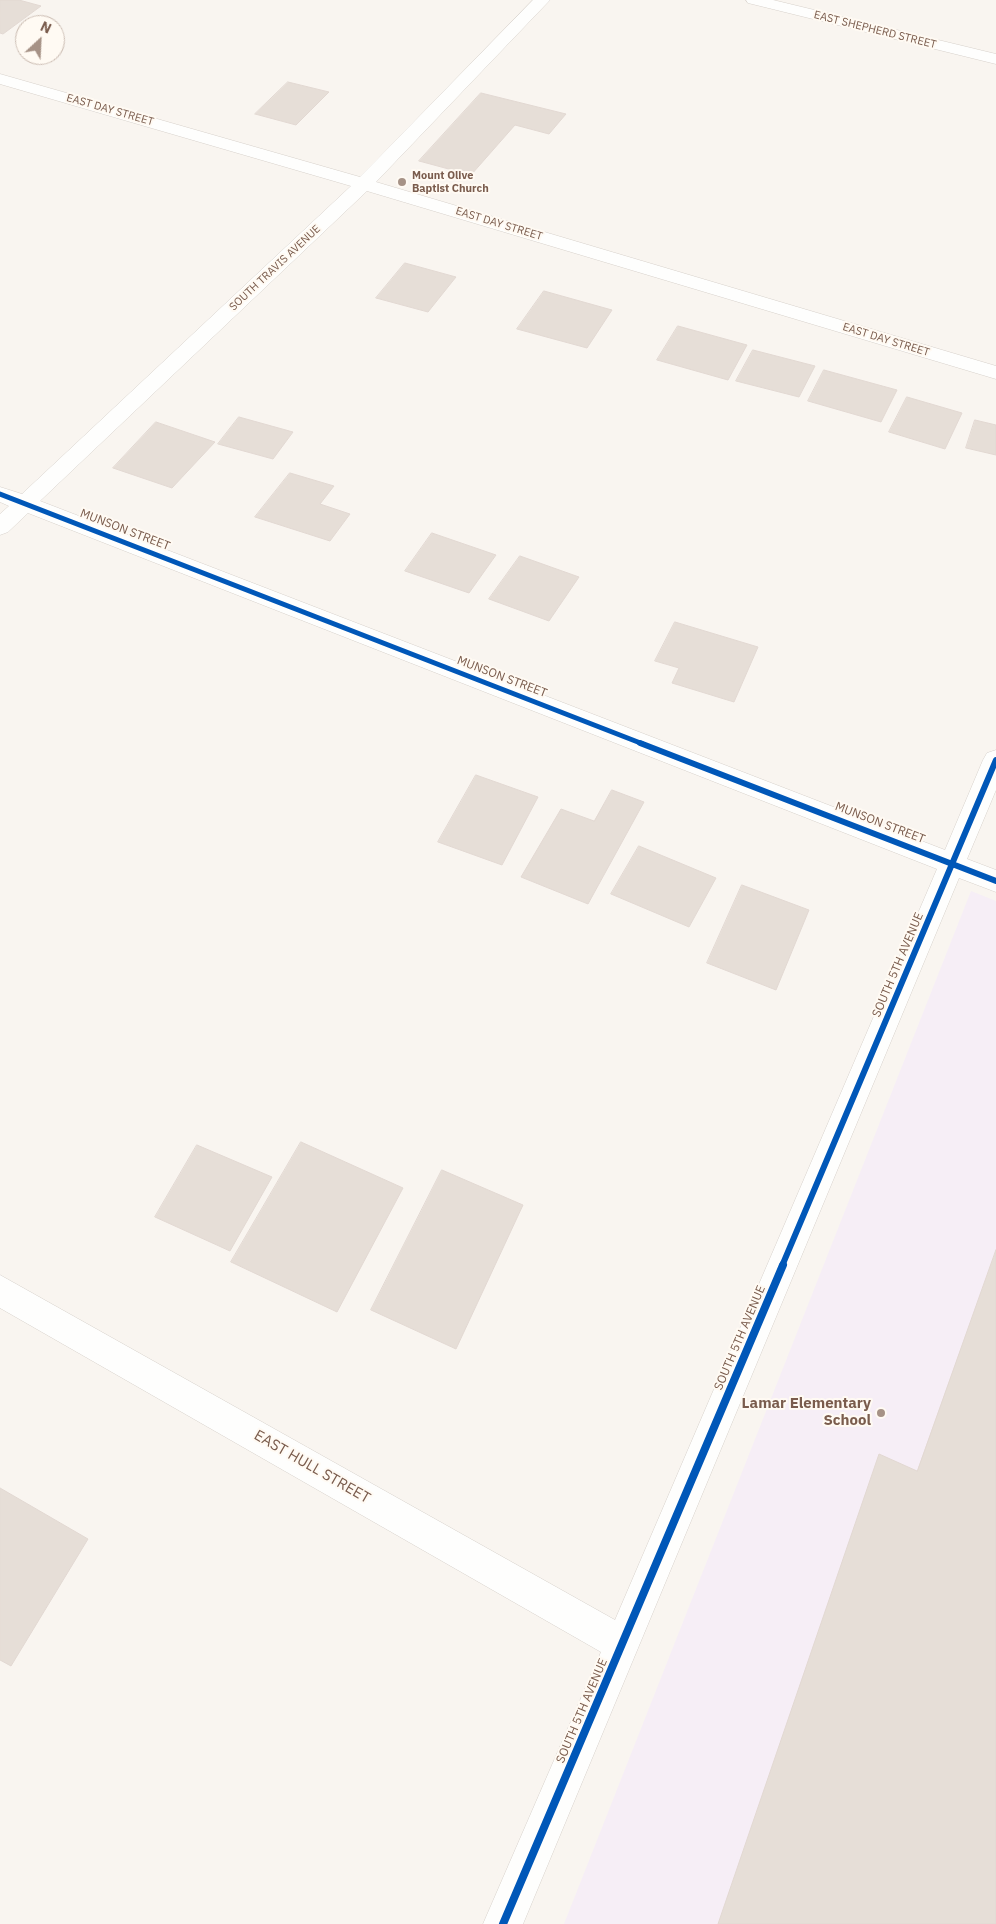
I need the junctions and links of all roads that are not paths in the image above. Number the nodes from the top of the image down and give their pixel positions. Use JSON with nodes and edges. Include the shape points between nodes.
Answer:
{"nodes":[{"id":1,"x":542,"y":0,"type":"edge"},
{"id":2,"x":754,"y":0,"type":"edge"},
{"id":3,"x":996,"y":59,"type":"edge"},
{"id":4,"x":0,"y":79,"type":"edge"},
{"id":5,"x":364,"y":184,"type":"junction"},
{"id":6,"x":996,"y":373,"type":"edge"},
{"id":7,"x":0,"y":494,"type":"edge"},
{"id":8,"x":24,"y":503,"type":"junction"},
{"id":9,"x":0,"y":527,"type":"edge"},
{"id":10,"x":996,"y":760,"type":"edge"},
{"id":11,"x":953,"y":864,"type":"junction"},
{"id":12,"x":996,"y":881,"type":"edge"},
{"id":13,"x":0,"y":1291,"type":"edge"},
{"id":14,"x":623,"y":1644,"type":"junction"},
{"id":15,"x":503,"y":1924,"type":"edge"}],
"edges":[{"from":1,"to":5,"type":"street","name":"SOUTH TRAVIS AVENUE"},
{"from":2,"to":3,"type":"street","name":"EAST SHEPHERD STREET"},
{"from":4,"to":5,"type":"street","name":"EAST DAY STREET"},
{"from":5,"to":6,"type":"street","name":"EAST DAY STREET"},
{"from":5,"to":8,"type":"street","name":"SOUTH TRAVIS AVENUE"},
{"from":7,"to":8,"type":"street","name":"MUNSON STREET"},
{"from":8,"to":9,"type":"street","name":"SOUTH TRAVIS AVENUE"},
{"from":8,"to":11,"type":"street","name":"MUNSON STREET"},
{"from":10,"to":11,"type":"street","name":"SOUTH 5TH AVENUE"},
{"from":11,"to":12,"type":"street","name":"MUNSON STREET"},
{"from":11,"to":14,"type":"street","name":"SOUTH 5TH AVENUE"},
{"from":13,"to":14,"type":"street","name":"EAST HULL STREET"},
{"from":14,"to":15,"type":"street","name":"SOUTH 5TH AVENUE"}]}
